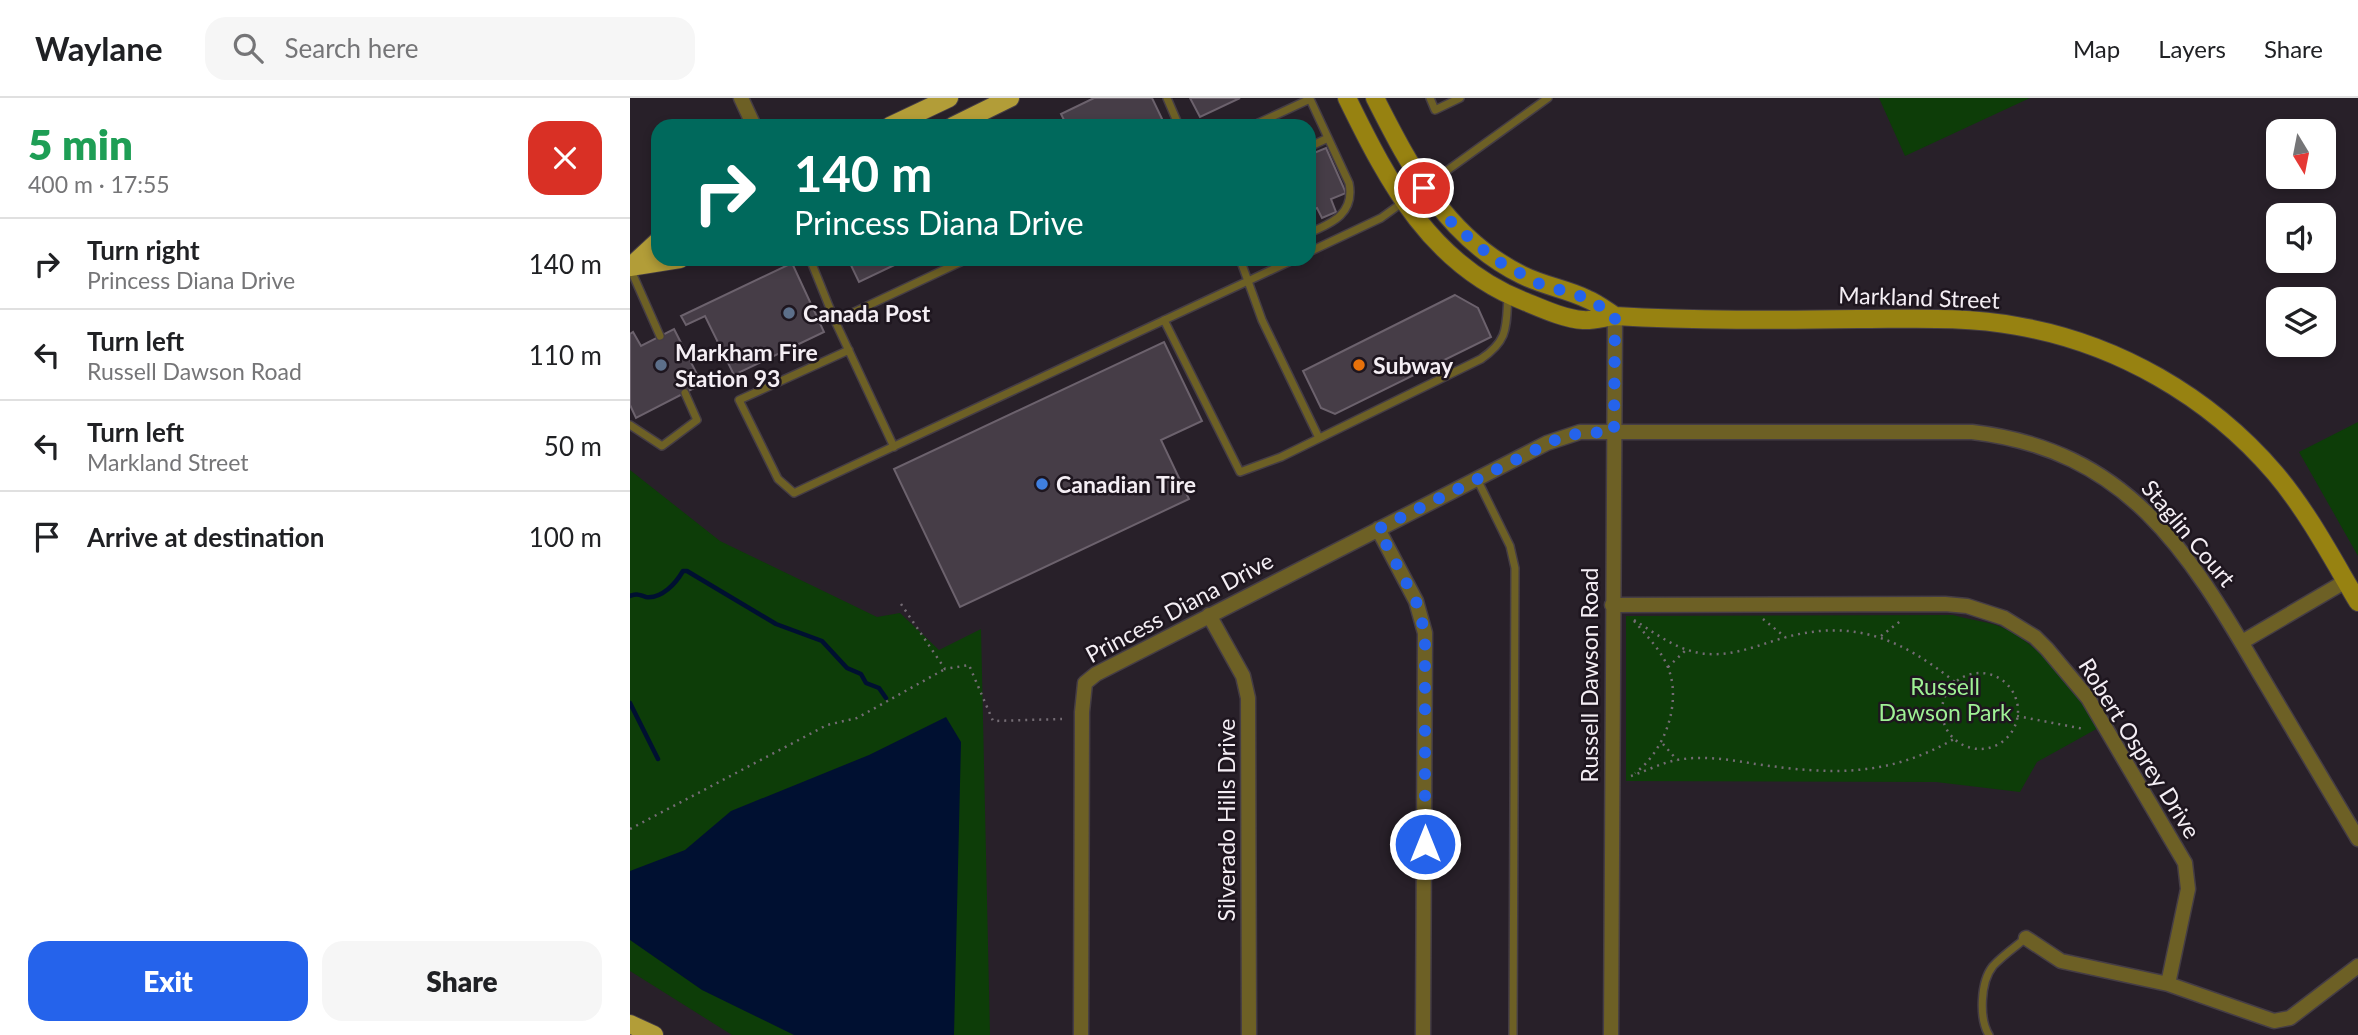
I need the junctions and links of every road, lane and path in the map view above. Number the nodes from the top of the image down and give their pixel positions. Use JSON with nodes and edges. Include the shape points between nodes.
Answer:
{"nodes":[{"id":1,"x":741,"y":98,"type":"edge"},
{"id":2,"x":948,"y":98,"type":"edge"},
{"id":3,"x":1010,"y":98,"type":"edge"},
{"id":4,"x":1167,"y":98,"type":"edge"},
{"id":5,"x":1347,"y":98,"type":"edge"},
{"id":6,"x":1375,"y":98,"type":"edge"},
{"id":7,"x":1430,"y":98,"type":"edge"},
{"id":8,"x":1460,"y":98,"type":"edge"},
{"id":9,"x":1548,"y":98,"type":"edge"},
{"id":10,"x":751,"y":119,"type":"edge"},
{"id":11,"x":904,"y":119,"type":"edge"},
{"id":12,"x":967,"y":119,"type":"edge"},
{"id":13,"x":1177,"y":119,"type":"edge"},
{"id":14,"x":1267,"y":119,"type":"edge"},
{"id":15,"x":1328,"y":138,"type":"junction"},
{"id":16,"x":1316,"y":144,"type":"edge"},
{"id":17,"x":1424,"y":188,"type":"junction"},
{"id":18,"x":1403,"y":202,"type":"junction"},
{"id":19,"x":1316,"y":230,"type":"edge"},
{"id":20,"x":651,"y":248,"type":"edge"},
{"id":21,"x":1316,"y":249,"type":"edge"},
{"id":22,"x":651,"y":264,"type":"edge"},
{"id":23,"x":813,"y":266,"type":"edge"},
{"id":24,"x":952,"y":266,"type":"edge"},
{"id":25,"x":1243,"y":266,"type":"edge"},
{"id":26,"x":1280,"y":266,"type":"edge"},
{"id":27,"x":630,"y":267,"type":"edge"},
{"id":28,"x":1250,"y":280,"type":"junction"},
{"id":29,"x":1508,"y":295,"type":"junction"},
{"id":30,"x":1615,"y":316,"type":"junction"},
{"id":31,"x":1164,"y":320,"type":"junction"},
{"id":32,"x":835,"y":321,"type":"junction"},
{"id":33,"x":660,"y":336,"type":"dead end"},
{"id":34,"x":849,"y":350,"type":"junction"},
{"id":35,"x":685,"y":393,"type":"dead end"},
{"id":36,"x":630,"y":425,"type":"edge"},
{"id":37,"x":1614,"y":431,"type":"junction"},
{"id":38,"x":1318,"y":438,"type":"junction"},
{"id":39,"x":894,"y":447,"type":"junction"},
{"id":40,"x":1477,"y":479,"type":"junction"},
{"id":41,"x":1378,"y":529,"type":"junction"},
{"id":42,"x":2346,"y":581,"type":"junction"},
{"id":43,"x":2358,"y":602,"type":"edge"},
{"id":44,"x":901,"y":604,"type":"dead end"},
{"id":45,"x":1612,"y":605,"type":"junction"},
{"id":46,"x":1209,"y":615,"type":"junction"},
{"id":47,"x":1763,"y":619,"type":"dead end"},
{"id":48,"x":1904,"y":619,"type":"dead end"},
{"id":49,"x":1881,"y":636,"type":"junction"},
{"id":50,"x":1785,"y":637,"type":"junction"},
{"id":51,"x":2242,"y":642,"type":"junction"},
{"id":52,"x":1686,"y":650,"type":"junction"},
{"id":53,"x":1668,"y":668,"type":"junction"},
{"id":54,"x":945,"y":669,"type":"junction"},
{"id":55,"x":1955,"y":682,"type":"junction"},
{"id":56,"x":2017,"y":716,"type":"junction"},
{"id":57,"x":1062,"y":719,"type":"dead end"},
{"id":58,"x":2084,"y":729,"type":"dead end"},
{"id":59,"x":1954,"y":738,"type":"junction"},
{"id":60,"x":1661,"y":743,"type":"junction"},
{"id":61,"x":1676,"y":760,"type":"junction"},
{"id":62,"x":630,"y":829,"type":"edge"},
{"id":63,"x":2358,"y":839,"type":"edge"},
{"id":64,"x":2026,"y":938,"type":"joint"},
{"id":65,"x":2358,"y":967,"type":"edge"},
{"id":66,"x":2168,"y":984,"type":"junction"},
{"id":67,"x":630,"y":1024,"type":"edge"},
{"id":68,"x":654,"y":1035,"type":"edge"},
{"id":69,"x":1081,"y":1035,"type":"edge"},
{"id":70,"x":1249,"y":1035,"type":"edge"},
{"id":71,"x":1423,"y":1035,"type":"edge"},
{"id":72,"x":1513,"y":1035,"type":"edge"},
{"id":73,"x":1611,"y":1035,"type":"edge"},
{"id":74,"x":1989,"y":1035,"type":"edge"}],
"edges":[{"from":1,"to":10,"type":"street"},
{"from":2,"to":11,"type":"main road"},
{"from":3,"to":12,"type":"main road"},
{"from":4,"to":13,"type":"lane"},
{"from":5,"to":18,"type":"street","name":"Markland Street"},
{"from":6,"to":17,"type":"street","name":"Markland Street"},
{"from":7,"to":8,"type":"lane","via":[[1436,110]]},
{"from":9,"to":17,"type":"lane"},
{"from":14,"to":15,"type":"lane","via":[[1310,99]]},
{"from":15,"to":16,"type":"lane"},
{"from":15,"to":19,"type":"lane","via":[[1352,196],[1339,219]]},
{"from":17,"to":18,"type":"lane"},
{"from":17,"to":30,"type":"street","name":"Markland Street","via":[[1453,224],[1494,259],[1540,284],[1587,298]]},
{"from":18,"to":21,"type":"lane","via":[[1381,218]]},
{"from":18,"to":29,"type":"street","name":"Markland Street","via":[[1456,262]]},
{"from":20,"to":27,"type":"main road"},
{"from":22,"to":27,"type":"main road"},
{"from":23,"to":32,"type":"lane"},
{"from":24,"to":32,"type":"lane"},
{"from":25,"to":28,"type":"lane"},
{"from":26,"to":28,"type":"lane"},
{"from":27,"to":33,"type":"lane"},
{"from":28,"to":31,"type":"lane"},
{"from":28,"to":38,"type":"lane","via":[[1262,320]]},
{"from":29,"to":30,"type":"street","name":"Markland Street","via":[[1583,320]]},
{"from":29,"to":38,"type":"lane","via":[[1506,330],[1495,349]]},
{"from":30,"to":37,"type":"street","name":"Russell Dawson Road"},
{"from":30,"to":42,"type":"street","name":"Markland Street","via":[[1972,320],[2088,344],[2152,373],[2231,428],[2290,493]]},
{"from":31,"to":38,"type":"lane","via":[[1240,472]]},
{"from":31,"to":39,"type":"lane"},
{"from":32,"to":34,"type":"lane"},
{"from":34,"to":39,"type":"lane"},
{"from":34,"to":39,"type":"lane","via":[[739,400],[778,479],[794,493]]},
{"from":35,"to":36,"type":"lane","via":[[697,421],[662,446]]},
{"from":37,"to":40,"type":"street","name":"Princess Diana Drive","via":[[1565,435]]},
{"from":37,"to":45,"type":"street","name":"Russell Dawson Road"},
{"from":37,"to":51,"type":"street","name":"Staglin Court","via":[[1953,431],[1992,434],[2052,450],[2094,470],[2149,515],[2209,588]]},
{"from":40,"to":41,"type":"street","name":"Princess Diana Drive"},
{"from":40,"to":72,"type":"lane","via":[[1516,568]]},
{"from":41,"to":46,"type":"street","name":"Princess Diana Drive"},
{"from":41,"to":71,"type":"street","via":[[1416,601],[1425,633]]},
{"from":42,"to":43,"type":"street","name":"Markland Street"},
{"from":42,"to":51,"type":"street"},
{"from":44,"to":54,"type":"path"},
{"from":45,"to":66,"type":"street","name":"Robert Osprey Drive","via":[[1945,604],[1985,611],[2020,627],[2047,649],[2088,698],[2185,863],[2189,889]]},
{"from":45,"to":73,"type":"street","name":"Russell Dawson Road"},
{"from":46,"to":69,"type":"street","name":"Princess Diana Drive","via":[[1096,674],[1082,692]]},
{"from":46,"to":70,"type":"street","name":"Silverado Hills Drive","via":[[1243,676],[1248,698]]},
{"from":47,"to":50,"type":"path"},
{"from":48,"to":49,"type":"path"},
{"from":49,"to":50,"type":"path","via":[[1846,631]]},
{"from":49,"to":55,"type":"path","via":[[1920,655]]},
{"from":50,"to":52,"type":"path","via":[[1721,655]]},
{"from":51,"to":63,"type":"street","name":"Staglin Court"},
{"from":52,"to":53,"type":"path"},
{"from":52,"to":53,"type":"path","via":[[1632,619]]},
{"from":53,"to":60,"type":"path","via":[[1669,721]]},
{"from":54,"to":57,"type":"path","via":[[969,665],[993,721]]},
{"from":54,"to":62,"type":"path","via":[[857,718],[827,725]]},
{"from":55,"to":56,"type":"path","via":[[1973,674],[1995,676],[2011,690]]},
{"from":55,"to":59,"type":"path","via":[[1942,706],[1944,724]]},
{"from":56,"to":58,"type":"path"},
{"from":56,"to":59,"type":"path","via":[[2007,737],[1989,748],[1969,747]]},
{"from":59,"to":61,"type":"path","via":[[1905,763],[1869,769],[1794,768],[1723,758]]},
{"from":60,"to":61,"type":"path"},
{"from":60,"to":61,"type":"path","via":[[1646,765],[1631,776]]},
{"from":64,"to":66,"type":"street","via":[[2061,961]]},
{"from":64,"to":74,"type":"lane","via":[[1991,968],[1987,977],[1982,1015]]},
{"from":65,"to":66,"type":"street","via":[[2281,1021]]},
{"from":67,"to":68,"type":"main road"}]}
